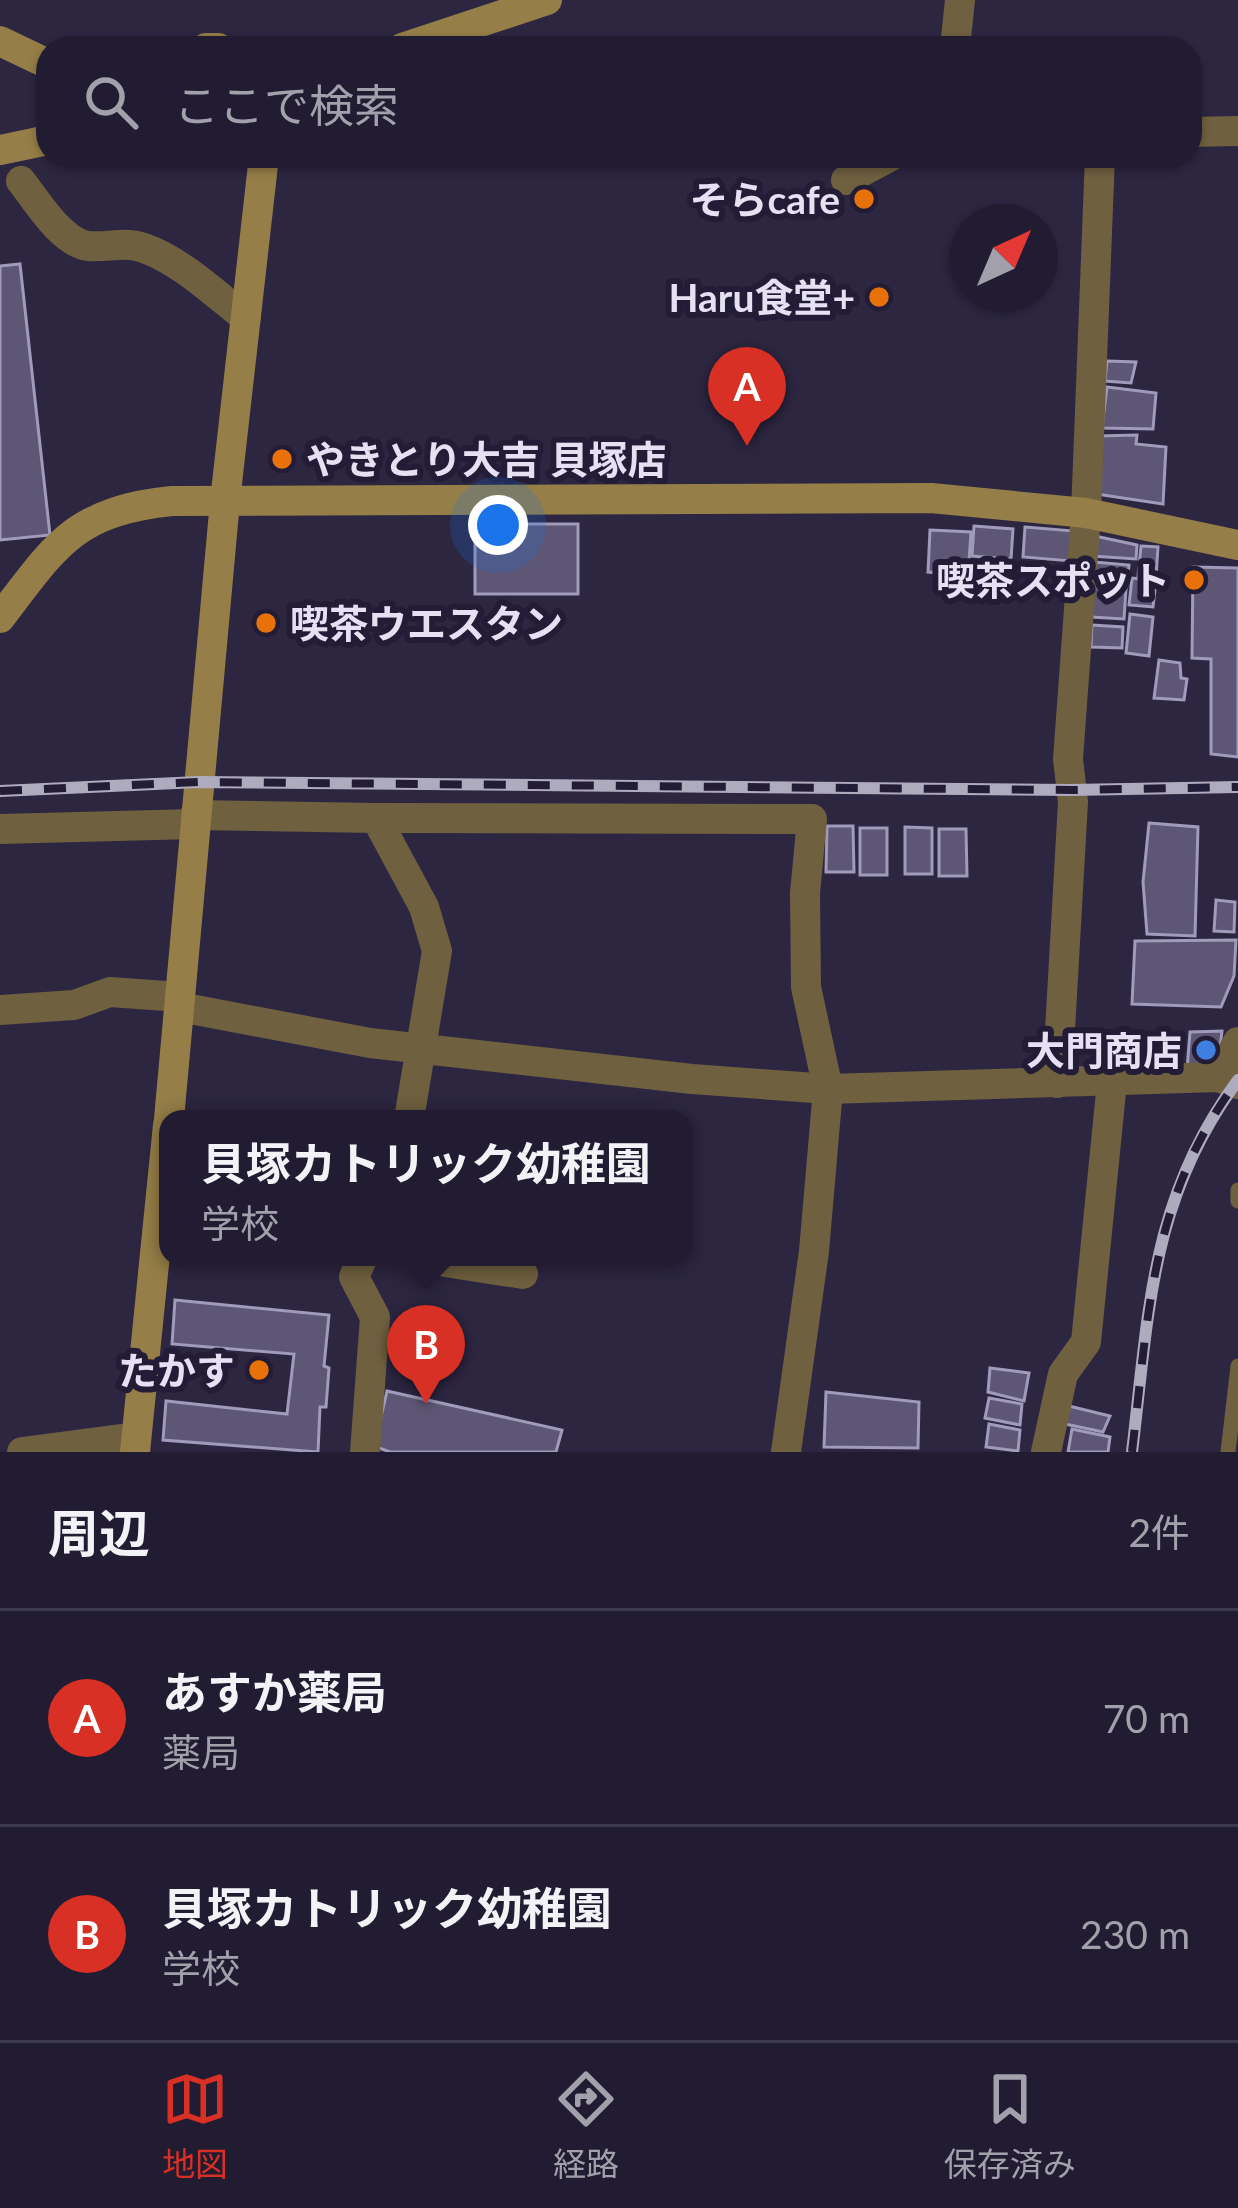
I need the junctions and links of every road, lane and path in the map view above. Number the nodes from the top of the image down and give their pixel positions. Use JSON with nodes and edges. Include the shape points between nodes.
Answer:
{"nodes":[{"id":1,"x":547,"y":0,"type":"edge"},
{"id":2,"x":960,"y":0,"type":"edge"},
{"id":3,"x":438,"y":36,"type":"edge"},
{"id":4,"x":956,"y":36,"type":"edge"},
{"id":5,"x":0,"y":41,"type":"edge"},
{"id":6,"x":36,"y":58,"type":"edge"},
{"id":7,"x":1238,"y":131,"type":"edge"},
{"id":8,"x":1202,"y":132,"type":"edge"},
{"id":9,"x":36,"y":142,"type":"edge"},
{"id":10,"x":0,"y":150,"type":"edge"},
{"id":11,"x":263,"y":168,"type":"edge"},
{"id":12,"x":868,"y":168,"type":"edge"},
{"id":13,"x":1100,"y":168,"type":"edge"},
{"id":14,"x":846,"y":180,"type":"dead end"},
{"id":15,"x":21,"y":181,"type":"dead end"},
{"id":16,"x":246,"y":318,"type":"junction"},
{"id":17,"x":225,"y":501,"type":"junction"},
{"id":18,"x":1086,"y":513,"type":"junction"},
{"id":19,"x":1238,"y":545,"type":"edge"},
{"id":20,"x":0,"y":617,"type":"edge"},
{"id":21,"x":376,"y":818,"type":"junction"},
{"id":22,"x":195,"y":819,"type":"junction"},
{"id":23,"x":0,"y":829,"type":"edge"},
{"id":24,"x":180,"y":1002,"type":"junction"},
{"id":25,"x":0,"y":1010,"type":"edge"},
{"id":26,"x":1238,"y":1042,"type":"edge"},
{"id":27,"x":422,"y":1048,"type":"junction"},
{"id":28,"x":1228,"y":1081,"type":"edge"},
{"id":29,"x":1112,"y":1082,"type":"junction"},
{"id":30,"x":1057,"y":1083,"type":"junction"},
{"id":31,"x":828,"y":1089,"type":"junction"},
{"id":32,"x":169,"y":1110,"type":"edge"},
{"id":33,"x":411,"y":1110,"type":"edge"},
{"id":34,"x":1238,"y":1190,"type":"edge"},
{"id":35,"x":1238,"y":1201,"type":"edge"},
{"id":36,"x":159,"y":1210,"type":"edge"},
{"id":37,"x":359,"y":1266,"type":"edge"},
{"id":38,"x":472,"y":1266,"type":"edge"},
{"id":39,"x":524,"y":1274,"type":"dead end"},
{"id":40,"x":1238,"y":1366,"type":"edge"},
{"id":41,"x":135,"y":1444,"type":"edge"},
{"id":42,"x":22,"y":1452,"type":"edge"},
{"id":43,"x":365,"y":1452,"type":"edge"},
{"id":44,"x":786,"y":1452,"type":"edge"},
{"id":45,"x":1046,"y":1452,"type":"edge"},
{"id":46,"x":1228,"y":1452,"type":"edge"}],
"edges":[{"from":1,"to":3,"type":"street"},
{"from":2,"to":4,"type":"street"},
{"from":5,"to":6,"type":"street"},
{"from":7,"to":8,"type":"street"},
{"from":9,"to":10,"type":"street"},
{"from":11,"to":16,"type":"street"},
{"from":12,"to":14,"type":"street"},
{"from":13,"to":18,"type":"street"},
{"from":15,"to":16,"type":"street","via":[[73,240],[146,249]]},
{"from":16,"to":17,"type":"street"},
{"from":17,"to":18,"type":"street","via":[[837,496]]},
{"from":17,"to":20,"type":"street","via":[[130,506],[92,519],[55,547]]},
{"from":17,"to":22,"type":"street"},
{"from":18,"to":19,"type":"street"},
{"from":18,"to":30,"type":"street"},
{"from":21,"to":22,"type":"street"},
{"from":21,"to":27,"type":"street","via":[[424,908],[437,951]]},
{"from":21,"to":31,"type":"street","via":[[812,819],[806,987]]},
{"from":22,"to":23,"type":"street"},
{"from":22,"to":24,"type":"street"},
{"from":24,"to":25,"type":"street","via":[[110,992],[74,1005]]},
{"from":24,"to":27,"type":"street"},
{"from":24,"to":32,"type":"street"},
{"from":26,"to":28,"type":"street"},
{"from":27,"to":31,"type":"street"},
{"from":27,"to":33,"type":"street"},
{"from":28,"to":29,"type":"street"},
{"from":29,"to":30,"type":"street"},
{"from":29,"to":45,"type":"street","via":[[1086,1342],[1063,1374]]},
{"from":30,"to":31,"type":"street"},
{"from":31,"to":44,"type":"street"},
{"from":34,"to":35,"type":"lane"},
{"from":36,"to":41,"type":"street"},
{"from":37,"to":43,"type":"street","via":[[354,1277],[375,1317]]},
{"from":38,"to":39,"type":"street"},
{"from":40,"to":46,"type":"lane"},
{"from":41,"to":42,"type":"street"}]}
